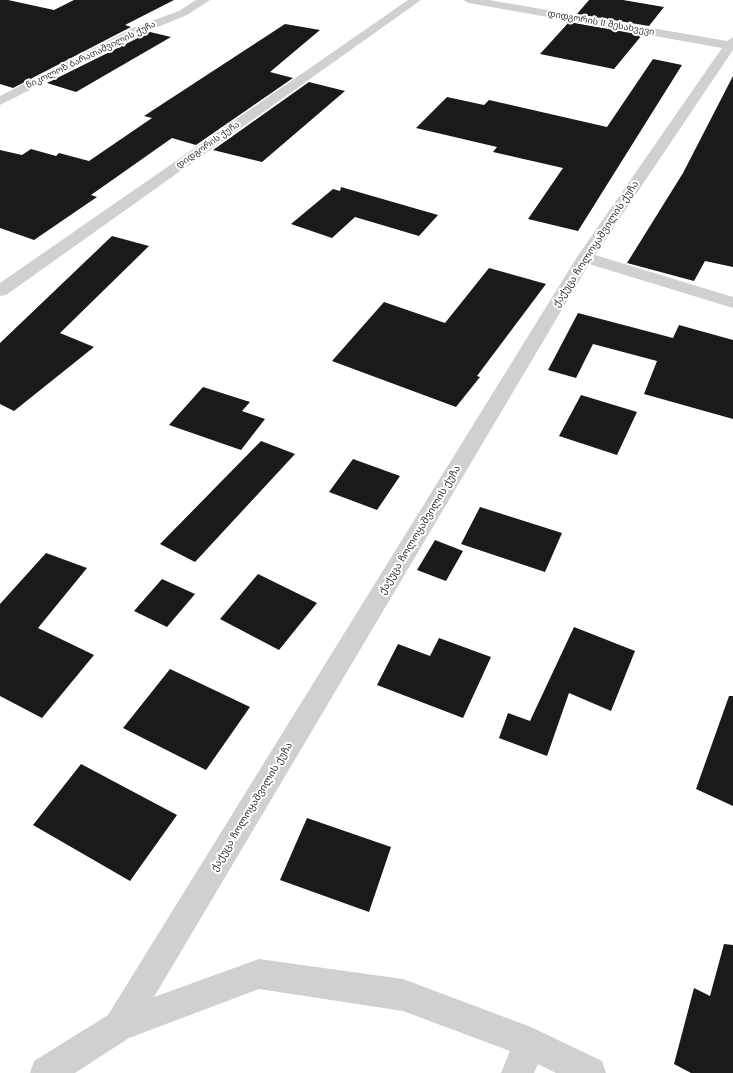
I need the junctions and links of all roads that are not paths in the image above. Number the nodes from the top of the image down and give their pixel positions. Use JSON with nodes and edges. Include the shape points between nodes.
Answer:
{"nodes":[{"id":1,"x":204,"y":0,"type":"edge"},
{"id":2,"x":415,"y":0,"type":"edge"},
{"id":3,"x":470,"y":0,"type":"edge"},
{"id":4,"x":732,"y":44,"type":"edge"},
{"id":5,"x":0,"y":100,"type":"edge"},
{"id":6,"x":584,"y":257,"type":"junction"},
{"id":7,"x":0,"y":291,"type":"edge"},
{"id":8,"x":733,"y":303,"type":"edge"},
{"id":9,"x":119,"y":1026,"type":"junction"},
{"id":10,"x":531,"y":1043,"type":"junction"},
{"id":11,"x":46,"y":1073,"type":"edge"},
{"id":12,"x":517,"y":1073,"type":"edge"},
{"id":13,"x":590,"y":1073,"type":"edge"}],
"edges":[{"from":1,"to":5,"type":"street","name":"ნიკოლოზ ბარათაშვილის ქუჩა"},
{"from":2,"to":7,"type":"street","name":"დიდგორის ქუჩა"},
{"from":3,"to":4,"type":"street","name":"დიდგორის II შესახვევი"},
{"from":4,"to":6,"type":"street","name":"ქაქუცა ჩოლოყაშვილის ქუჩა"},
{"from":6,"to":8,"type":"street"},
{"from":6,"to":9,"type":"street","name":"ქაქუცა ჩოლოყაშვილის ქუჩა"},
{"from":9,"to":10,"type":"street","via":[[259,974],[403,995]]},
{"from":9,"to":11,"type":"street"},
{"from":10,"to":12,"type":"street"},
{"from":10,"to":13,"type":"street"}]}
